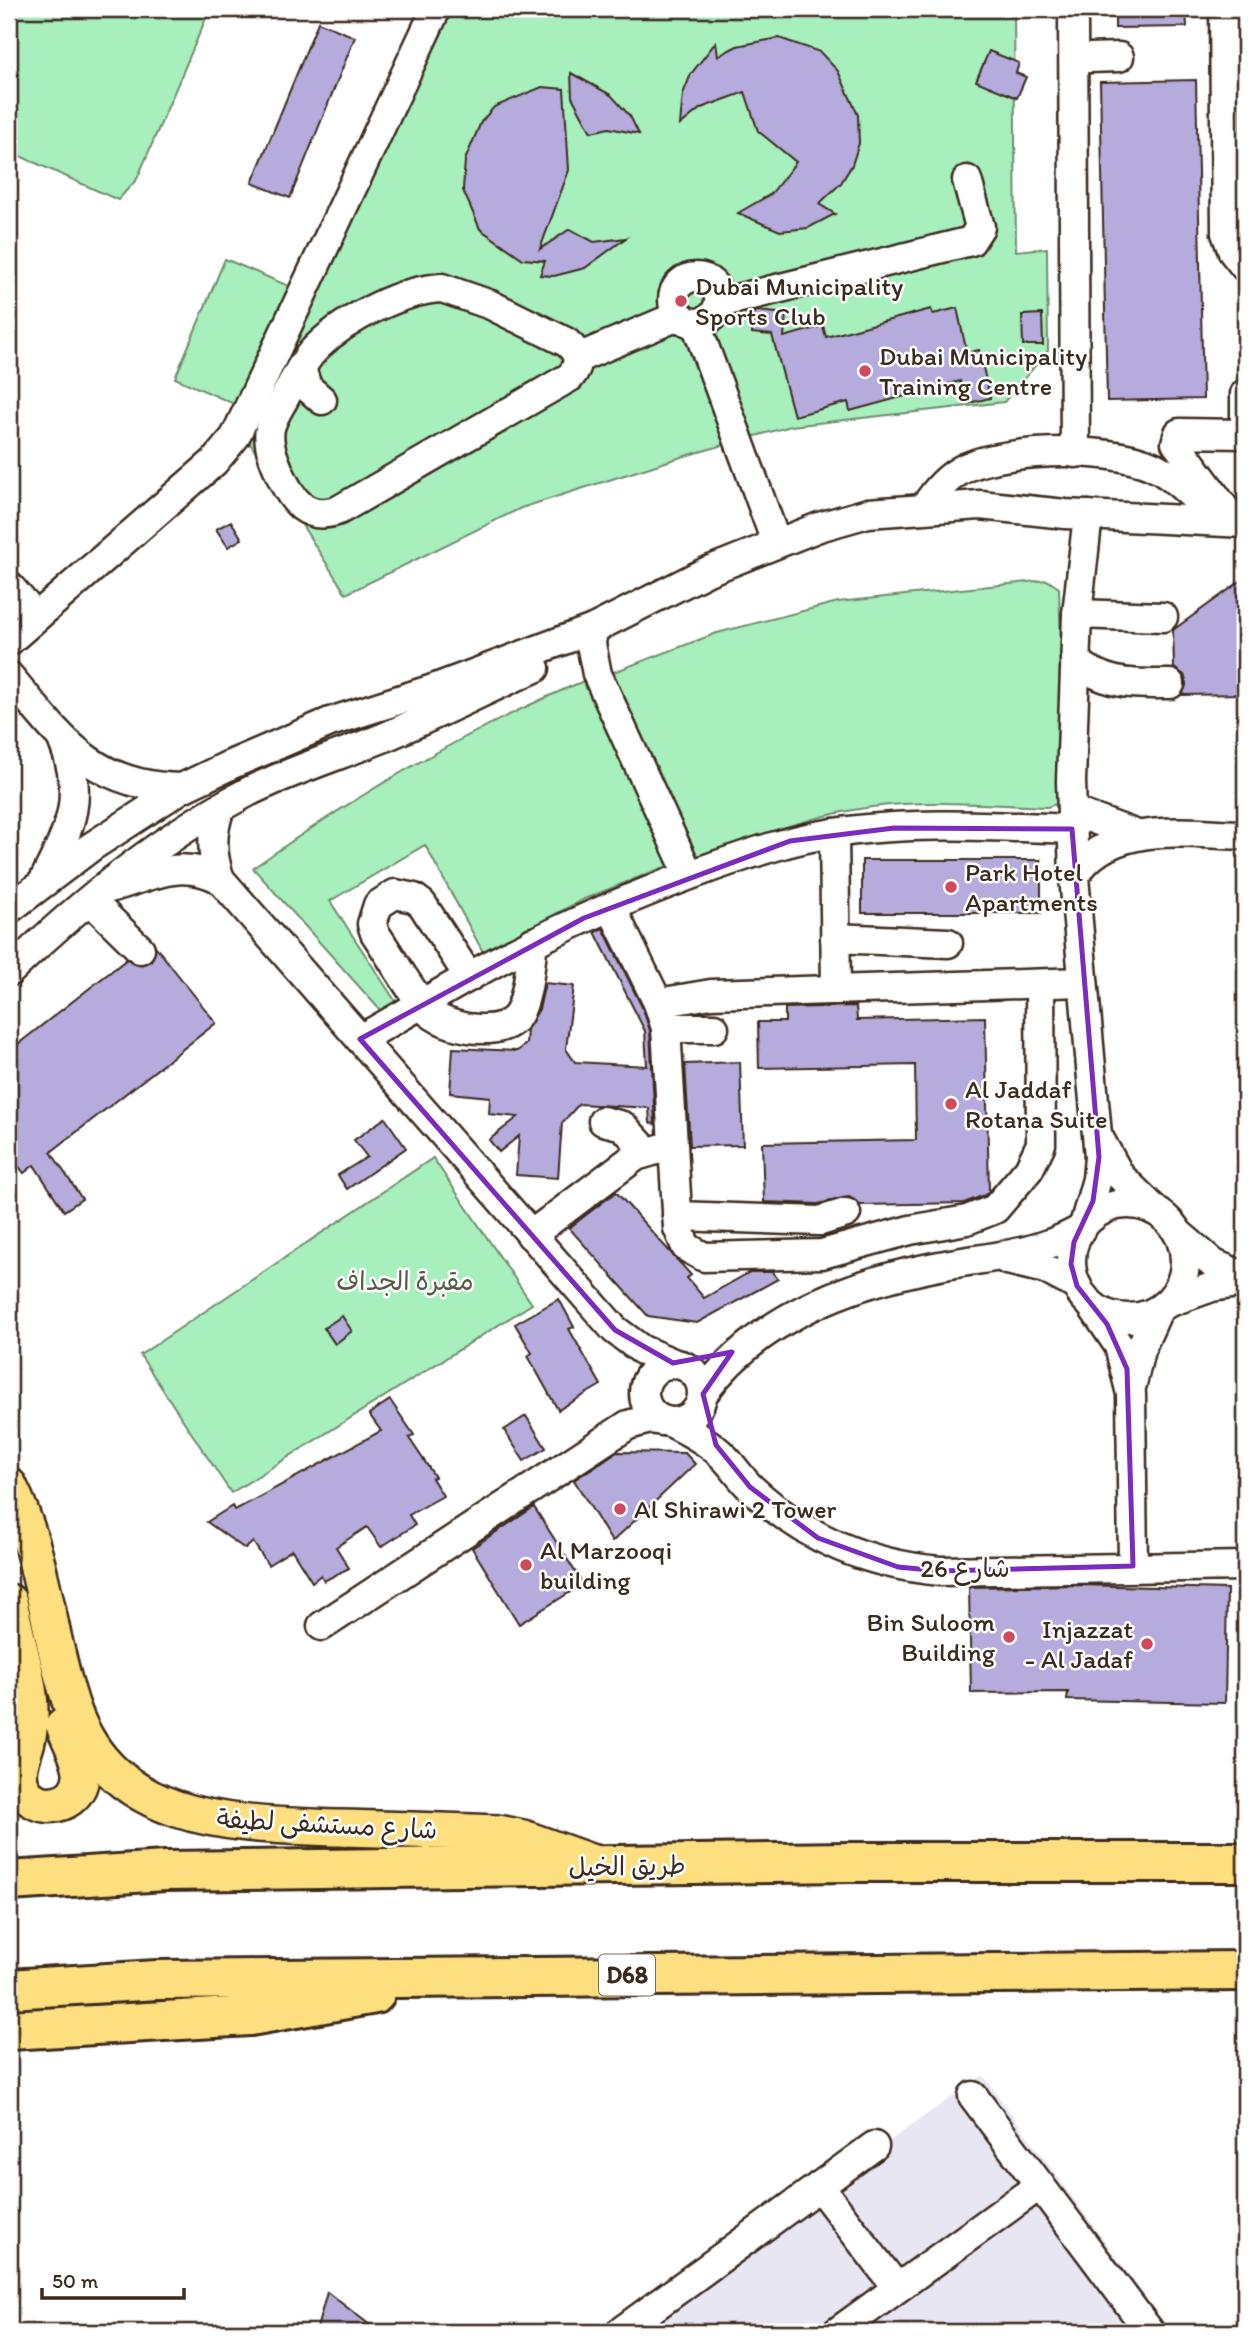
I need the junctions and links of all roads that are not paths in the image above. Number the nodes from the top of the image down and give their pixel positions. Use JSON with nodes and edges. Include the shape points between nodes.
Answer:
{"nodes":[{"id":1,"x":436,"y":9,"type":"edge"},
{"id":2,"x":1073,"y":9,"type":"edge"},
{"id":3,"x":1085,"y":9,"type":"edge"},
{"id":4,"x":1224,"y":9,"type":"edge"},
{"id":5,"x":1119,"y":57,"type":"dead end"},
{"id":6,"x":1089,"y":58,"type":"junction"},
{"id":7,"x":1073,"y":85,"type":"junction"},
{"id":8,"x":967,"y":180,"type":"dead end"},
{"id":9,"x":1245,"y":267,"type":"edge"},
{"id":10,"x":720,"y":303,"type":"junction"},
{"id":11,"x":687,"y":320,"type":"junction"},
{"id":12,"x":578,"y":358,"type":"junction"},
{"id":13,"x":301,"y":368,"type":"junction"},
{"id":14,"x":1245,"y":394,"type":"edge"},
{"id":15,"x":322,"y":400,"type":"dead end"},
{"id":16,"x":1075,"y":453,"type":"junction"},
{"id":17,"x":925,"y":507,"type":"junction"},
{"id":18,"x":1076,"y":514,"type":"junction"},
{"id":19,"x":1233,"y":522,"type":"edge"},
{"id":20,"x":776,"y":542,"type":"junction"},
{"id":21,"x":9,"y":586,"type":"edge"},
{"id":22,"x":1078,"y":603,"type":"junction"},
{"id":23,"x":35,"y":616,"type":"junction"},
{"id":24,"x":1163,"y":617,"type":"dead end"},
{"id":25,"x":593,"y":629,"type":"junction"},
{"id":26,"x":9,"y":641,"type":"edge"},
{"id":27,"x":1075,"y":660,"type":"junction"},
{"id":28,"x":9,"y":677,"type":"edge"},
{"id":29,"x":1119,"y":684,"type":"junction"},
{"id":30,"x":1170,"y":684,"type":"dead end"},
{"id":31,"x":1073,"y":708,"type":"junction"},
{"id":32,"x":62,"y":739,"type":"junction"},
{"id":33,"x":182,"y":788,"type":"junction"},
{"id":34,"x":220,"y":808,"type":"junction"},
{"id":35,"x":1072,"y":820,"type":"junction"},
{"id":36,"x":834,"y":832,"type":"junction"},
{"id":37,"x":1137,"y":835,"type":"junction"},
{"id":38,"x":1245,"y":835,"type":"edge"},
{"id":39,"x":689,"y":875,"type":"junction"},
{"id":40,"x":1074,"y":877,"type":"junction"},
{"id":41,"x":220,"y":879,"type":"junction"},
{"id":42,"x":42,"y":884,"type":"junction"},
{"id":43,"x":96,"y":895,"type":"junction"},
{"id":44,"x":611,"y":907,"type":"junction"},
{"id":45,"x":9,"y":909,"type":"edge"},
{"id":46,"x":835,"y":938,"type":"junction"},
{"id":47,"x":533,"y":942,"type":"junction"},
{"id":48,"x":948,"y":943,"type":"dead end"},
{"id":49,"x":140,"y":949,"type":"dead end"},
{"id":50,"x":9,"y":972,"type":"edge"},
{"id":51,"x":469,"y":977,"type":"junction"},
{"id":52,"x":1083,"y":982,"type":"junction"},
{"id":53,"x":1040,"y":984,"type":"junction"},
{"id":54,"x":836,"y":990,"type":"junction"},
{"id":55,"x":422,"y":1003,"type":"junction"},
{"id":56,"x":662,"y":1015,"type":"junction"},
{"id":57,"x":714,"y":1028,"type":"dead end"},
{"id":58,"x":360,"y":1039,"type":"junction"},
{"id":59,"x":603,"y":1121,"type":"dead end"},
{"id":60,"x":1098,"y":1135,"type":"junction"},
{"id":61,"x":673,"y":1145,"type":"junction"},
{"id":62,"x":646,"y":1151,"type":"junction"},
{"id":63,"x":1153,"y":1208,"type":"junction"},
{"id":64,"x":846,"y":1213,"type":"dead end"},
{"id":65,"x":677,"y":1216,"type":"junction"},
{"id":66,"x":1082,"y":1226,"type":"junction"},
{"id":67,"x":1179,"y":1234,"type":"junction"},
{"id":68,"x":531,"y":1235,"type":"junction"},
{"id":69,"x":990,"y":1258,"type":"junction"},
{"id":70,"x":1245,"y":1280,"type":"edge"},
{"id":71,"x":1084,"y":1296,"type":"junction"},
{"id":72,"x":1163,"y":1306,"type":"junction"},
{"id":73,"x":615,"y":1330,"type":"junction"},
{"id":74,"x":747,"y":1344,"type":"junction"},
{"id":75,"x":677,"y":1364,"type":"junction"},
{"id":76,"x":644,"y":1391,"type":"junction"},
{"id":77,"x":1131,"y":1394,"type":"junction"},
{"id":78,"x":703,"y":1396,"type":"junction"},
{"id":79,"x":666,"y":1421,"type":"junction"},
{"id":80,"x":618,"y":1432,"type":"junction"},
{"id":81,"x":722,"y":1455,"type":"junction"},
{"id":82,"x":9,"y":1486,"type":"edge"},
{"id":83,"x":1133,"y":1566,"type":"junction"},
{"id":84,"x":1245,"y":1566,"type":"edge"},
{"id":85,"x":9,"y":1602,"type":"edge"},
{"id":86,"x":322,"y":1626,"type":"dead end"},
{"id":87,"x":54,"y":1638,"type":"junction"},
{"id":88,"x":20,"y":1651,"type":"junction"},
{"id":89,"x":9,"y":1755,"type":"edge"},
{"id":90,"x":1245,"y":1862,"type":"edge"},
{"id":91,"x":602,"y":1867,"type":"junction"},
{"id":92,"x":9,"y":1881,"type":"edge"},
{"id":93,"x":1245,"y":1971,"type":"edge"},
{"id":94,"x":443,"y":1977,"type":"junction"},
{"id":95,"x":9,"y":1989,"type":"edge"},
{"id":96,"x":9,"y":2030,"type":"edge"},
{"id":97,"x":973,"y":2096,"type":"dead end"},
{"id":98,"x":874,"y":2146,"type":"dead end"},
{"id":99,"x":1040,"y":2185,"type":"junction"},
{"id":100,"x":819,"y":2186,"type":"junction"},
{"id":101,"x":897,"y":2288,"type":"junction"},
{"id":102,"x":654,"y":2323,"type":"edge"},
{"id":103,"x":620,"y":2332,"type":"edge"},
{"id":104,"x":837,"y":2332,"type":"edge"},
{"id":105,"x":1150,"y":2332,"type":"edge"}],
"edges":[{"from":1,"to":23,"type":"street","via":[[235,437],[214,462]]},
{"from":2,"to":7,"type":"street"},
{"from":3,"to":6,"type":"street","via":[[1093,39]]},
{"from":4,"to":9,"type":"street","via":[[1226,233]]},
{"from":5,"to":6,"type":"street"},
{"from":6,"to":7,"type":"street"},
{"from":7,"to":16,"type":"street"},
{"from":8,"to":10,"type":"street","via":[[980,227],[971,241]]},
{"from":10,"to":11,"type":"street","via":[[707,321]]},
{"from":10,"to":11,"type":"street","via":[[712,282],[689,278],[673,294],[673,305]]},
{"from":11,"to":12,"type":"street"},
{"from":11,"to":20,"type":"street"},
{"from":12,"to":13,"type":"street","via":[[575,348],[566,342],[491,305],[442,288],[396,298],[330,336]]},
{"from":12,"to":13,"type":"street","via":[[570,377],[339,510],[318,514],[291,498],[270,448],[273,420]]},
{"from":13,"to":15,"type":"street","via":[[307,387]]},
{"from":14,"to":19,"type":"street","via":[[1245,434],[1179,433],[1176,443]]},
{"from":16,"to":17,"type":"street","via":[[983,460],[939,486]]},
{"from":16,"to":19,"type":"street","via":[[1132,458],[1162,471]]},
{"from":17,"to":18,"type":"street","via":[[980,506]]},
{"from":17,"to":20,"type":"street","via":[[868,513]]},
{"from":18,"to":19,"type":"street"},
{"from":18,"to":22,"type":"street"},
{"from":20,"to":25,"type":"street","via":[[708,570]]},
{"from":21,"to":23,"type":"street"},
{"from":22,"to":24,"type":"street"},
{"from":22,"to":27,"type":"street"},
{"from":23,"to":26,"type":"street"},
{"from":25,"to":33,"type":"street","via":[[330,722]]},
{"from":25,"to":34,"type":"street","via":[[538,666]]},
{"from":25,"to":39,"type":"street","via":[[590,644],[597,674]]},
{"from":27,"to":29,"type":"street","via":[[1095,676]]},
{"from":27,"to":31,"type":"street"},
{"from":28,"to":32,"type":"street"},
{"from":29,"to":30,"type":"street"},
{"from":29,"to":31,"type":"street"},
{"from":31,"to":35,"type":"street"},
{"from":32,"to":33,"type":"street","via":[[104,772],[129,783]]},
{"from":32,"to":42,"type":"street","via":[[76,785],[74,809]]},
{"from":33,"to":42,"type":"street","via":[[91,846]]},
{"from":34,"to":41,"type":"street","via":[[212,836]]},
{"from":34,"to":43,"type":"street","via":[[142,858]]},
{"from":35,"to":36,"type":"street"},
{"from":35,"to":37,"type":"street"},
{"from":35,"to":40,"type":"street"},
{"from":36,"to":39,"type":"street","via":[[790,841]]},
{"from":36,"to":46,"type":"street"},
{"from":37,"to":38,"type":"street"},
{"from":37,"to":40,"type":"street","via":[[1099,848],[1084,860]]},
{"from":39,"to":44,"type":"street"},
{"from":40,"to":52,"type":"street"},
{"from":41,"to":43,"type":"street","via":[[196,869],[170,868]]},
{"from":41,"to":58,"type":"street"},
{"from":42,"to":45,"type":"street"},
{"from":43,"to":49,"type":"street"},
{"from":43,"to":50,"type":"street"},
{"from":44,"to":47,"type":"street"},
{"from":44,"to":56,"type":"street"},
{"from":46,"to":48,"type":"street"},
{"from":46,"to":54,"type":"street"},
{"from":47,"to":51,"type":"street"},
{"from":47,"to":55,"type":"street","via":[[520,1011],[508,1026],[490,1031],[442,1020]]},
{"from":51,"to":55,"type":"street"},
{"from":51,"to":55,"type":"street","via":[[422,904],[405,894],[386,898],[374,914],[375,933]]},
{"from":52,"to":53,"type":"street"},
{"from":52,"to":60,"type":"street"},
{"from":53,"to":54,"type":"street"},
{"from":53,"to":65,"type":"street","via":[[1041,1144],[1029,1169],[995,1209],[967,1220],[805,1256],[704,1256],[685,1247]]},
{"from":54,"to":56,"type":"street","via":[[693,995]]},
{"from":55,"to":58,"type":"street"},
{"from":56,"to":57,"type":"street"},
{"from":56,"to":61,"type":"street"},
{"from":58,"to":68,"type":"street"},
{"from":59,"to":62,"type":"street","via":[[623,1126]]},
{"from":60,"to":63,"type":"street","via":[[1120,1176]]},
{"from":60,"to":66,"type":"street","via":[[1097,1180]]},
{"from":61,"to":62,"type":"street"},
{"from":61,"to":65,"type":"street"},
{"from":62,"to":68,"type":"street"},
{"from":63,"to":66,"type":"street","via":[[1116,1205]]},
{"from":63,"to":67,"type":"street"},
{"from":64,"to":65,"type":"street","via":[[820,1221]]},
{"from":66,"to":69,"type":"street","via":[[1037,1250]]},
{"from":66,"to":71,"type":"street","via":[[1070,1264]]},
{"from":67,"to":70,"type":"street","via":[[1214,1264]]},
{"from":67,"to":72,"type":"street","via":[[1185,1270],[1176,1293]]},
{"from":68,"to":73,"type":"street"},
{"from":69,"to":71,"type":"street","via":[[1036,1266]]},
{"from":69,"to":74,"type":"street","via":[[919,1270],[846,1292],[777,1324]]},
{"from":70,"to":72,"type":"street"},
{"from":71,"to":72,"type":"street","via":[[1112,1316],[1124,1318]]},
{"from":71,"to":77,"type":"street","via":[[1119,1346]]},
{"from":72,"to":77,"type":"street","via":[[1140,1350]]},
{"from":73,"to":75,"type":"street","via":[[642,1350]]},
{"from":73,"to":76,"type":"street"},
{"from":74,"to":75,"type":"street"},
{"from":74,"to":78,"type":"street"},
{"from":75,"to":76,"type":"street","via":[[651,1373]]},
{"from":75,"to":78,"type":"street","via":[[695,1372]]},
{"from":76,"to":79,"type":"street","via":[[650,1410]]},
{"from":76,"to":80,"type":"street"},
{"from":77,"to":83,"type":"street"},
{"from":78,"to":79,"type":"street","via":[[688,1419]]},
{"from":78,"to":81,"type":"street","name":"شارع 26","via":[[711,1433]]},
{"from":79,"to":80,"type":"street","via":[[639,1420]]},
{"from":79,"to":81,"type":"street","name":"شارع 26"},
{"from":80,"to":86,"type":"street"},
{"from":81,"to":83,"type":"street","name":"شارع 26","via":[[782,1515],[857,1556],[940,1572]]},
{"from":82,"to":87,"type":"main road","name":"شارع مستشفى لطيفة","via":[[32,1543]]},
{"from":83,"to":84,"type":"street","name":"شارع 26"},
{"from":85,"to":88,"type":"main road"},
{"from":87,"to":88,"type":"main road","via":[[52,1675],[81,1775],[75,1792],[61,1803],[35,1801],[19,1779],[31,1716]]},
{"from":87,"to":91,"type":"main road","name":"شارع مستشفى لطيفة","via":[[74,1712],[92,1745],[137,1791],[166,1807],[243,1825],[498,1833]]},
{"from":88,"to":89,"type":"main road","via":[[18,1727]]},
{"from":90,"to":91,"type":"highway","name":"طريق الخيل"},
{"from":91,"to":92,"type":"highway","name":"طريق الخيل","via":[[165,1871]]},
{"from":93,"to":94,"type":"highway","number":"D68"},
{"from":94,"to":95,"type":"highway","number":"D68","via":[[157,1980]]},
{"from":94,"to":96,"type":"highway","via":[[366,1997],[250,2015]]},
{"from":97,"to":99,"type":"street"},
{"from":98,"to":100,"type":"street"},
{"from":99,"to":101,"type":"street"},
{"from":99,"to":105,"type":"street"},
{"from":100,"to":101,"type":"street"},
{"from":100,"to":102,"type":"street"},
{"from":101,"to":104,"type":"street"},
{"from":102,"to":103,"type":"street"}]}
